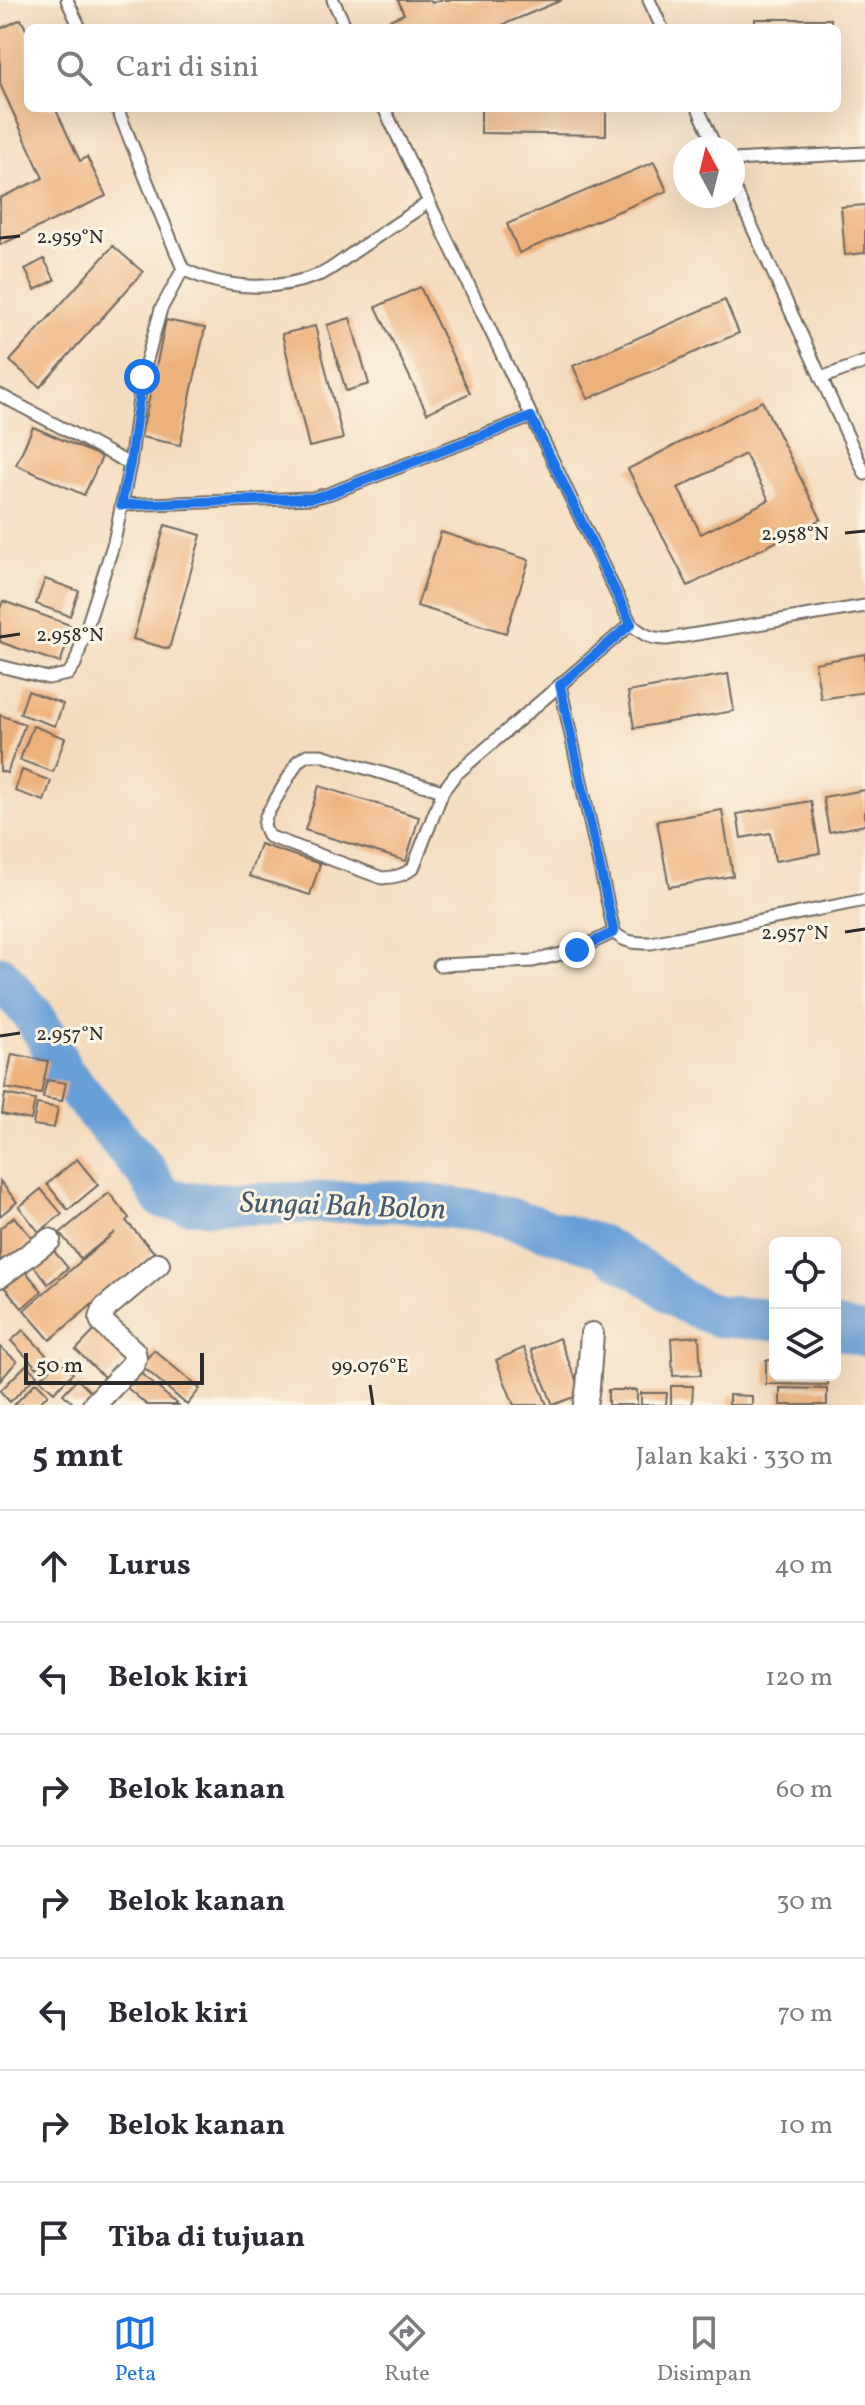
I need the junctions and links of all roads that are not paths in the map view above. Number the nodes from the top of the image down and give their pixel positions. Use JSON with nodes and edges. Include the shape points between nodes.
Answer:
{"nodes":[{"id":1,"x":67,"y":0,"type":"edge"},
{"id":2,"x":333,"y":0,"type":"edge"},
{"id":3,"x":649,"y":0,"type":"edge"},
{"id":4,"x":78,"y":24,"type":"edge"},
{"id":5,"x":344,"y":24,"type":"edge"},
{"id":6,"x":660,"y":24,"type":"edge"},
{"id":7,"x":119,"y":112,"type":"edge"},
{"id":8,"x":386,"y":112,"type":"edge"},
{"id":9,"x":700,"y":112,"type":"edge"},
{"id":10,"x":711,"y":136,"type":"edge"},
{"id":11,"x":865,"y":153,"type":"edge"},
{"id":12,"x":745,"y":159,"type":"edge"},
{"id":13,"x":429,"y":202,"type":"junction"},
{"id":14,"x":743,"y":208,"type":"edge"},
{"id":15,"x":183,"y":269,"type":"junction"},
{"id":16,"x":865,"y":362,"type":"edge"},
{"id":17,"x":821,"y":378,"type":"junction"},
{"id":18,"x":0,"y":395,"type":"edge"},
{"id":19,"x":531,"y":417,"type":"junction"},
{"id":20,"x":130,"y":464,"type":"junction"},
{"id":21,"x":865,"y":474,"type":"edge"},
{"id":22,"x":121,"y":505,"type":"junction"},
{"id":23,"x":865,"y":606,"type":"edge"},
{"id":24,"x":631,"y":624,"type":"junction"},
{"id":25,"x":0,"y":666,"type":"edge"},
{"id":26,"x":560,"y":685,"type":"junction"},
{"id":27,"x":443,"y":791,"type":"junction"},
{"id":28,"x":865,"y":900,"type":"edge"},
{"id":29,"x":614,"y":932,"type":"junction"},
{"id":30,"x":439,"y":965,"type":"dead end"},
{"id":31,"x":49,"y":1240,"type":"dead end"},
{"id":32,"x":158,"y":1264,"type":"dead end"},
{"id":33,"x":0,"y":1276,"type":"edge"},
{"id":34,"x":592,"y":1334,"type":"dead end"},
{"id":35,"x":94,"y":1405,"type":"edge"},
{"id":36,"x":585,"y":1405,"type":"edge"}],
"edges":[{"from":1,"to":4,"type":"lane"},
{"from":2,"to":5,"type":"lane"},
{"from":3,"to":6,"type":"lane"},
{"from":7,"to":15,"type":"lane"},
{"from":8,"to":13,"type":"lane"},
{"from":9,"to":10,"type":"lane"},
{"from":11,"to":12,"type":"lane"},
{"from":13,"to":15,"type":"lane","via":[[322,273],[294,282],[224,285]]},
{"from":13,"to":19,"type":"lane"},
{"from":14,"to":17,"type":"lane"},
{"from":15,"to":20,"type":"lane","via":[[161,309],[142,377]]},
{"from":16,"to":17,"type":"lane"},
{"from":17,"to":21,"type":"lane"},
{"from":18,"to":20,"type":"lane"},
{"from":19,"to":22,"type":"lane","via":[[312,498]]},
{"from":19,"to":24,"type":"lane"},
{"from":20,"to":22,"type":"lane"},
{"from":22,"to":25,"type":"lane","via":[[114,542],[68,674],[48,678]]},
{"from":23,"to":24,"type":"lane","via":[[667,639],[653,639]]},
{"from":24,"to":26,"type":"lane"},
{"from":26,"to":27,"type":"lane"},
{"from":26,"to":29,"type":"lane"},
{"from":27,"to":27,"type":"lane","via":[[307,755],[298,761],[264,825],[268,836],[382,878],[396,877],[413,868]]},
{"from":28,"to":29,"type":"lane","via":[[651,943],[629,942]]},
{"from":29,"to":30,"type":"lane","via":[[577,950],[533,961]]},
{"from":31,"to":33,"type":"street"},
{"from":32,"to":35,"type":"street","via":[[104,1309],[103,1323],[135,1358]]},
{"from":34,"to":36,"type":"street"}]}
